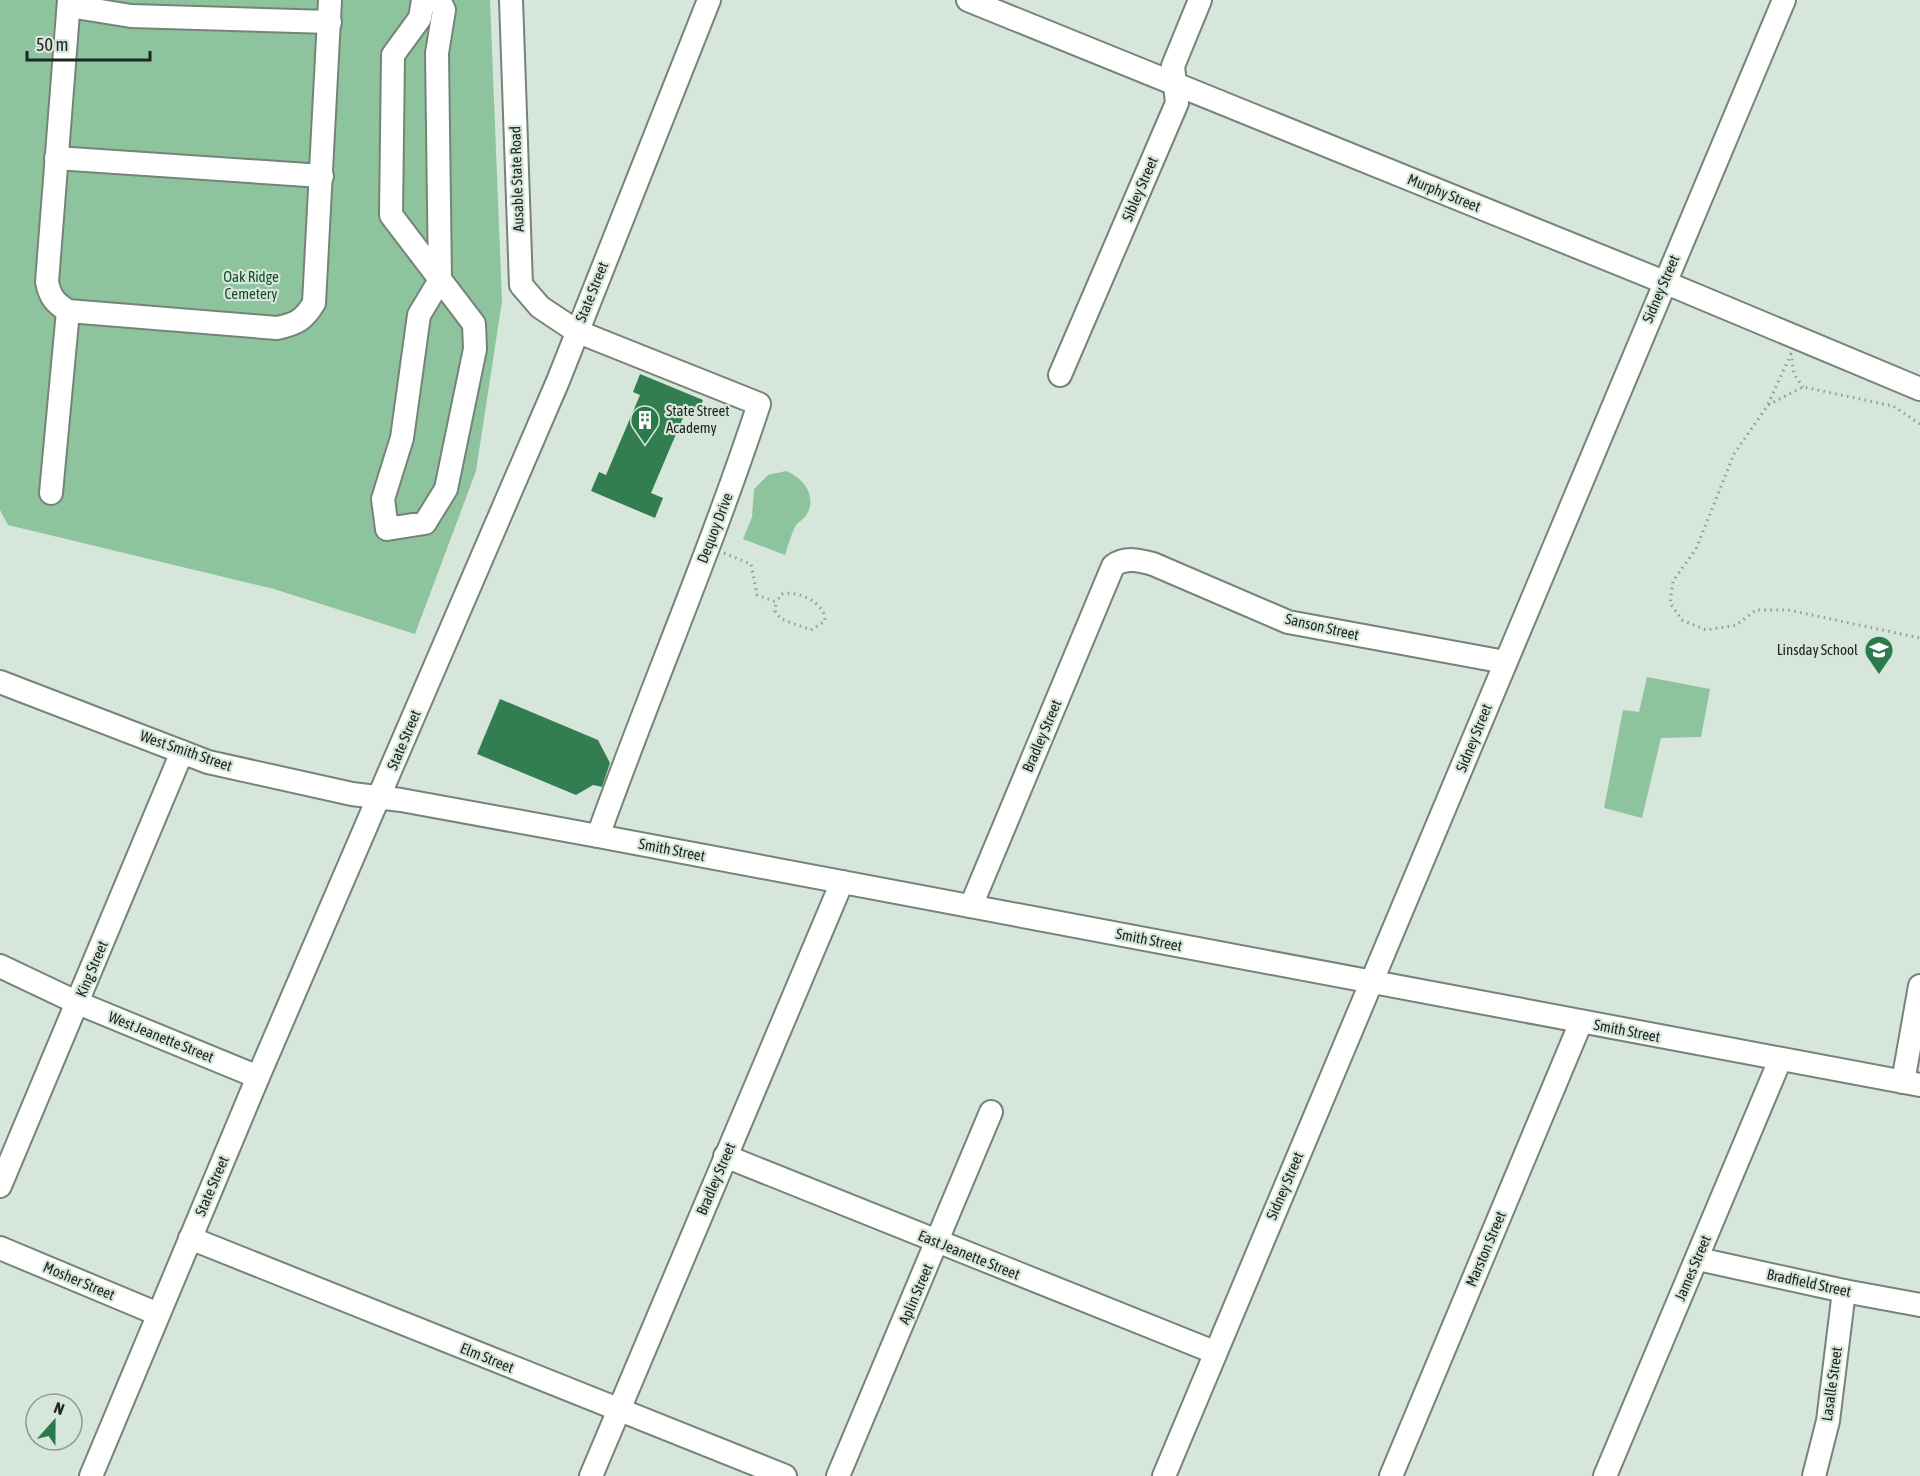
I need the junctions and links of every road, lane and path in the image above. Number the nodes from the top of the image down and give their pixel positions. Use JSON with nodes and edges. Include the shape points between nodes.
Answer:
{"nodes":[{"id":1,"x":423,"y":0,"type":"edge"},
{"id":2,"x":439,"y":0,"type":"edge"},
{"id":3,"x":511,"y":0,"type":"edge"},
{"id":4,"x":709,"y":0,"type":"edge"},
{"id":5,"x":968,"y":0,"type":"edge"},
{"id":6,"x":1200,"y":0,"type":"edge"},
{"id":7,"x":1784,"y":0,"type":"edge"},
{"id":8,"x":69,"y":3,"type":"edge"},
{"id":9,"x":250,"y":9,"type":"edge"},
{"id":10,"x":330,"y":11,"type":"edge"},
{"id":11,"x":1174,"y":85,"type":"junction"},
{"id":12,"x":56,"y":158,"type":"junction"},
{"id":13,"x":322,"y":176,"type":"junction"},
{"id":14,"x":440,"y":280,"type":"junction"},
{"id":15,"x":1664,"y":282,"type":"junction"},
{"id":16,"x":68,"y":311,"type":"junction"},
{"id":17,"x":576,"y":332,"type":"junction"},
{"id":18,"x":1060,"y":375,"type":"dead end"},
{"id":19,"x":1803,"y":387,"type":"junction"},
{"id":20,"x":1920,"y":389,"type":"edge"},
{"id":21,"x":1768,"y":405,"type":"junction"},
{"id":22,"x":1920,"y":424,"type":"edge"},
{"id":23,"x":51,"y":493,"type":"dead end"},
{"id":24,"x":709,"y":547,"type":"junction"},
{"id":25,"x":1113,"y":566,"type":"joint"},
{"id":26,"x":776,"y":602,"type":"junction"},
{"id":27,"x":1920,"y":638,"type":"edge"},
{"id":28,"x":1505,"y":662,"type":"junction"},
{"id":29,"x":2,"y":689,"type":"edge"},
{"id":30,"x":182,"y":752,"type":"junction"},
{"id":31,"x":378,"y":797,"type":"junction"},
{"id":32,"x":598,"y":836,"type":"junction"},
{"id":33,"x":842,"y":882,"type":"junction"},
{"id":34,"x":970,"y":906,"type":"junction"},
{"id":35,"x":0,"y":966,"type":"edge"},
{"id":36,"x":1373,"y":982,"type":"junction"},
{"id":37,"x":1920,"y":986,"type":"edge"},
{"id":38,"x":78,"y":1003,"type":"junction"},
{"id":39,"x":1581,"y":1022,"type":"junction"},
{"id":40,"x":1780,"y":1060,"type":"junction"},
{"id":41,"x":258,"y":1077,"type":"junction"},
{"id":42,"x":1911,"y":1083,"type":"edge"},
{"id":43,"x":991,"y":1112,"type":"dead end"},
{"id":44,"x":725,"y":1156,"type":"junction"},
{"id":45,"x":0,"y":1185,"type":"edge"},
{"id":46,"x":189,"y":1238,"type":"junction"},
{"id":47,"x":938,"y":1244,"type":"junction"},
{"id":48,"x":0,"y":1248,"type":"edge"},
{"id":49,"x":1698,"y":1259,"type":"junction"},
{"id":50,"x":1844,"y":1291,"type":"junction"},
{"id":51,"x":1920,"y":1305,"type":"edge"},
{"id":52,"x":158,"y":1314,"type":"junction"},
{"id":53,"x":1214,"y":1352,"type":"junction"},
{"id":54,"x":619,"y":1410,"type":"junction"},
{"id":55,"x":91,"y":1476,"type":"edge"},
{"id":56,"x":591,"y":1476,"type":"edge"},
{"id":57,"x":785,"y":1476,"type":"edge"},
{"id":58,"x":838,"y":1476,"type":"edge"},
{"id":59,"x":1164,"y":1476,"type":"edge"},
{"id":60,"x":1391,"y":1476,"type":"edge"},
{"id":61,"x":1605,"y":1476,"type":"edge"},
{"id":62,"x":1814,"y":1476,"type":"edge"}],
"edges":[{"from":1,"to":14,"type":"street","via":[[420,18],[393,55],[391,215]]},
{"from":2,"to":14,"type":"street","via":[[444,10],[437,53]]},
{"from":3,"to":17,"type":"street","name":"Ausable State Road","via":[[521,285],[540,307]]},
{"from":4,"to":17,"type":"street","name":"State Street"},
{"from":5,"to":11,"type":"street","name":"Murphy Street"},
{"from":6,"to":11,"type":"street","name":"Sibley Street","via":[[1173,66]]},
{"from":7,"to":15,"type":"street","name":"Sidney Street"},
{"from":8,"to":9,"type":"street","via":[[131,16]]},
{"from":8,"to":12,"type":"street"},
{"from":9,"to":10,"type":"street"},
{"from":10,"to":13,"type":"street"},
{"from":11,"to":15,"type":"street","name":"Murphy Street"},
{"from":11,"to":18,"type":"street","name":"Sibley Street","via":[[1177,103]]},
{"from":12,"to":13,"type":"street"},
{"from":12,"to":16,"type":"street","via":[[47,282],[50,296]]},
{"from":13,"to":16,"type":"street","via":[[314,303],[296,324],[277,328]]},
{"from":14,"to":14,"type":"street","via":[[419,315],[402,438],[383,500],[387,529],[425,523],[446,489],[475,349],[474,324]]},
{"from":15,"to":20,"type":"street","name":"Murphy Street"},
{"from":15,"to":28,"type":"street","name":"Sidney Street"},
{"from":16,"to":23,"type":"street"},
{"from":17,"to":24,"type":"street","name":"Dequoy Drive","via":[[759,404]]},
{"from":17,"to":31,"type":"street","name":"State Street","via":[[554,392]]},
{"from":19,"to":21,"type":"path"},
{"from":19,"to":21,"type":"path","via":[[1794,374],[1791,354]]},
{"from":19,"to":22,"type":"path","via":[[1893,406]]},
{"from":21,"to":27,"type":"path","via":[[1734,454],[1696,549],[1673,581],[1670,603],[1682,620],[1706,630],[1736,626],[1756,610],[1788,610]]},
{"from":24,"to":26,"type":"path","via":[[751,564],[757,595]]},
{"from":24,"to":32,"type":"street","name":"Dequoy Drive"},
{"from":25,"to":28,"type":"street","name":"Sanson Street","via":[[1120,561],[1138,560],[1153,564],[1288,622],[1312,628]]},
{"from":25,"to":34,"type":"street","name":"Bradley Street"},
{"from":26,"to":26,"type":"path","via":[[775,611],[782,619],[812,630],[825,621],[820,605],[789,592]]},
{"from":28,"to":36,"type":"street","name":"Sidney Street"},
{"from":29,"to":30,"type":"street","name":"West Smith Street"},
{"from":30,"to":31,"type":"street","name":"West Smith Street","via":[[219,764]]},
{"from":30,"to":38,"type":"street","name":"King Street"},
{"from":31,"to":32,"type":"street","name":"Smith Street"},
{"from":31,"to":41,"type":"street","name":"State Street"},
{"from":32,"to":33,"type":"street","name":"Smith Street"},
{"from":33,"to":34,"type":"street","name":"Smith Street"},
{"from":33,"to":44,"type":"street","name":"Bradley Street"},
{"from":34,"to":36,"type":"street","name":"Smith Street"},
{"from":35,"to":38,"type":"street","name":"West Jeanette Street"},
{"from":36,"to":39,"type":"street","name":"Smith Street"},
{"from":36,"to":53,"type":"street","name":"Sidney Street"},
{"from":37,"to":42,"type":"street"},
{"from":38,"to":41,"type":"street","name":"West Jeanette Street"},
{"from":38,"to":45,"type":"street","name":"King Street"},
{"from":39,"to":40,"type":"street","name":"Smith Street"},
{"from":39,"to":60,"type":"street","name":"Marston Street"},
{"from":40,"to":42,"type":"street","name":"Smith Street"},
{"from":40,"to":49,"type":"street","name":"James Street"},
{"from":41,"to":46,"type":"street","name":"State Street"},
{"from":43,"to":47,"type":"street","name":"Aplin Street"},
{"from":44,"to":47,"type":"street","name":"East Jeanette Street"},
{"from":44,"to":54,"type":"street","name":"Bradley Street"},
{"from":46,"to":52,"type":"street","name":"State Street"},
{"from":46,"to":54,"type":"street","name":"Elm Street"},
{"from":47,"to":53,"type":"street","name":"East Jeanette Street"},
{"from":47,"to":58,"type":"street","name":"Aplin Street"},
{"from":48,"to":52,"type":"street","name":"Mosher Street"},
{"from":49,"to":50,"type":"street","name":"Bradfield Street"},
{"from":49,"to":61,"type":"street","name":"James Street"},
{"from":50,"to":51,"type":"street","name":"Bradfield Street"},
{"from":50,"to":62,"type":"street","name":"Lasalle Street","via":[[1828,1421]]},
{"from":52,"to":55,"type":"street","name":"State Street"},
{"from":53,"to":59,"type":"street","name":"Sidney Street"},
{"from":54,"to":56,"type":"street","name":"Bradley Street"},
{"from":54,"to":57,"type":"street","name":"Elm Street"}]}
